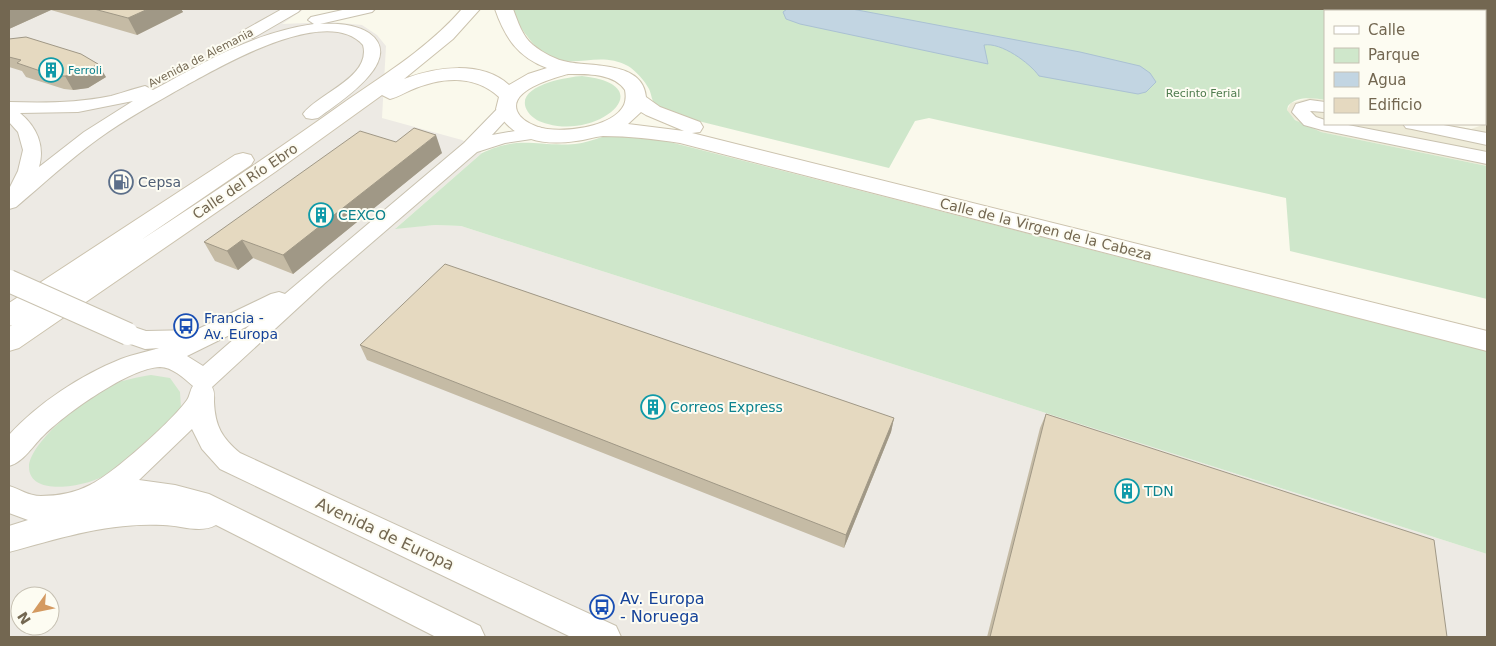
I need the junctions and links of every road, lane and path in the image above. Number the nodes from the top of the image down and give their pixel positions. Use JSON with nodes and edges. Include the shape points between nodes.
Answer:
{"nodes":[{"id":1,"x":293,"y":9,"type":"edge"},
{"id":2,"x":367,"y":9,"type":"edge"},
{"id":3,"x":471,"y":9,"type":"edge"},
{"id":4,"x":504,"y":9,"type":"edge"},
{"id":5,"x":401,"y":50,"type":"dead end"},
{"id":6,"x":568,"y":68,"type":"junction"},
{"id":7,"x":636,"y":99,"type":"junction"},
{"id":8,"x":108,"y":102,"type":"junction"},
{"id":9,"x":509,"y":102,"type":"junction"},
{"id":10,"x":9,"y":107,"type":"edge"},
{"id":11,"x":1324,"y":107,"type":"edge"},
{"id":12,"x":9,"y":113,"type":"edge"},
{"id":13,"x":312,"y":114,"type":"junction"},
{"id":14,"x":1417,"y":125,"type":"edge"},
{"id":15,"x":602,"y":130,"type":"junction"},
{"id":16,"x":538,"y":133,"type":"junction"},
{"id":17,"x":1487,"y":139,"type":"edge"},
{"id":18,"x":471,"y":147,"type":"junction"},
{"id":19,"x":1487,"y":158,"type":"edge"},
{"id":20,"x":219,"y":199,"type":"junction"},
{"id":21,"x":9,"y":203,"type":"edge"},
{"id":22,"x":317,"y":278,"type":"junction"},
{"id":23,"x":9,"y":281,"type":"edge"},
{"id":24,"x":9,"y":316,"type":"edge"},
{"id":25,"x":1487,"y":323,"type":"edge"},
{"id":26,"x":214,"y":333,"type":"junction"},
{"id":27,"x":128,"y":334,"type":"junction"},
{"id":28,"x":9,"y":341,"type":"edge"},
{"id":29,"x":1487,"y":341,"type":"edge"},
{"id":30,"x":159,"y":358,"type":"junction"},
{"id":31,"x":202,"y":390,"type":"junction"},
{"id":32,"x":9,"y":455,"type":"edge"},
{"id":33,"x":101,"y":494,"type":"junction"},
{"id":34,"x":9,"y":498,"type":"edge"},
{"id":35,"x":62,"y":507,"type":"junction"},
{"id":36,"x":9,"y":530,"type":"edge"},
{"id":37,"x":259,"y":532,"type":"junction"},
{"id":38,"x":9,"y":539,"type":"edge"},
{"id":39,"x":470,"y":637,"type":"edge"},
{"id":40,"x":605,"y":637,"type":"edge"}],
"edges":[{"from":1,"to":8,"type":"street","name":"Avenida de Alemania","via":[[202,59]]},
{"from":2,"to":8,"type":"street","via":[[278,31],[152,89]]},
{"from":3,"to":20,"type":"main road","name":"Calle del Río Ebro","via":[[403,70]]},
{"from":4,"to":6,"type":"main road","via":[[512,32],[530,52],[545,62]]},
{"from":5,"to":13,"type":"main road","name":"Calle del Río Ebro"},
{"from":6,"to":7,"type":"main road","via":[[599,70],[624,78],[634,88]]},
{"from":6,"to":9,"type":"main road","via":[[533,78],[519,86]]},
{"from":7,"to":15,"type":"main road","via":[[620,121]]},
{"from":7,"to":25,"type":"main road","name":"Calle de la Virgen de la Cabeza","via":[[675,122],[697,129]]},
{"from":8,"to":10,"type":"street","via":[[61,108]]},
{"from":9,"to":16,"type":"main road","via":[[511,119]]},
{"from":9,"to":18,"type":"street"},
{"from":9,"to":20,"type":"main road","via":[[500,85],[478,76],[441,75],[406,84]]},
{"from":11,"to":19,"type":"street","via":[[1306,106],[1301,112],[1310,121],[1322,125]]},
{"from":12,"to":21,"type":"street","via":[[28,131],[32,148],[29,166]]},
{"from":13,"to":21,"type":"street","via":[[370,63],[373,45],[366,38],[340,28],[307,30],[279,35],[234,53],[105,125]]},
{"from":13,"to":24,"type":"main road","name":"Calle del Río Ebro"},
{"from":14,"to":17,"type":"street"},
{"from":15,"to":16,"type":"main road","via":[[558,136]]},
{"from":15,"to":29,"type":"main road","name":"Calle de la Virgen de la Cabeza","via":[[681,137]]},
{"from":16,"to":18,"type":"street"},
{"from":18,"to":22,"type":"street"},
{"from":20,"to":28,"type":"main road","name":"Calle del Río Ebro"},
{"from":22,"to":26,"type":"street"},
{"from":22,"to":31,"type":"street"},
{"from":23,"to":27,"type":"street","bridge":true},
{"from":26,"to":27,"type":"street","via":[[162,340],[145,340]]},
{"from":26,"to":30,"type":"street"},
{"from":27,"to":30,"type":"street"},
{"from":30,"to":31,"type":"street","via":[[191,369]]},
{"from":30,"to":32,"type":"street","via":[[120,370],[84,390],[26,434]]},
{"from":31,"to":33,"type":"street","via":[[186,420]]},
{"from":31,"to":40,"type":"street","name":"Avenida de Europa","via":[[206,429],[214,447],[230,461]]},
{"from":33,"to":35,"type":"street"},
{"from":33,"to":37,"type":"street","via":[[122,491],[165,494],[199,503]]},
{"from":34,"to":35,"type":"street","via":[[14,503],[34,509]]},
{"from":35,"to":36,"type":"street"},
{"from":37,"to":38,"type":"street","via":[[205,517],[163,512],[101,515]]},
{"from":37,"to":39,"type":"street"}]}
